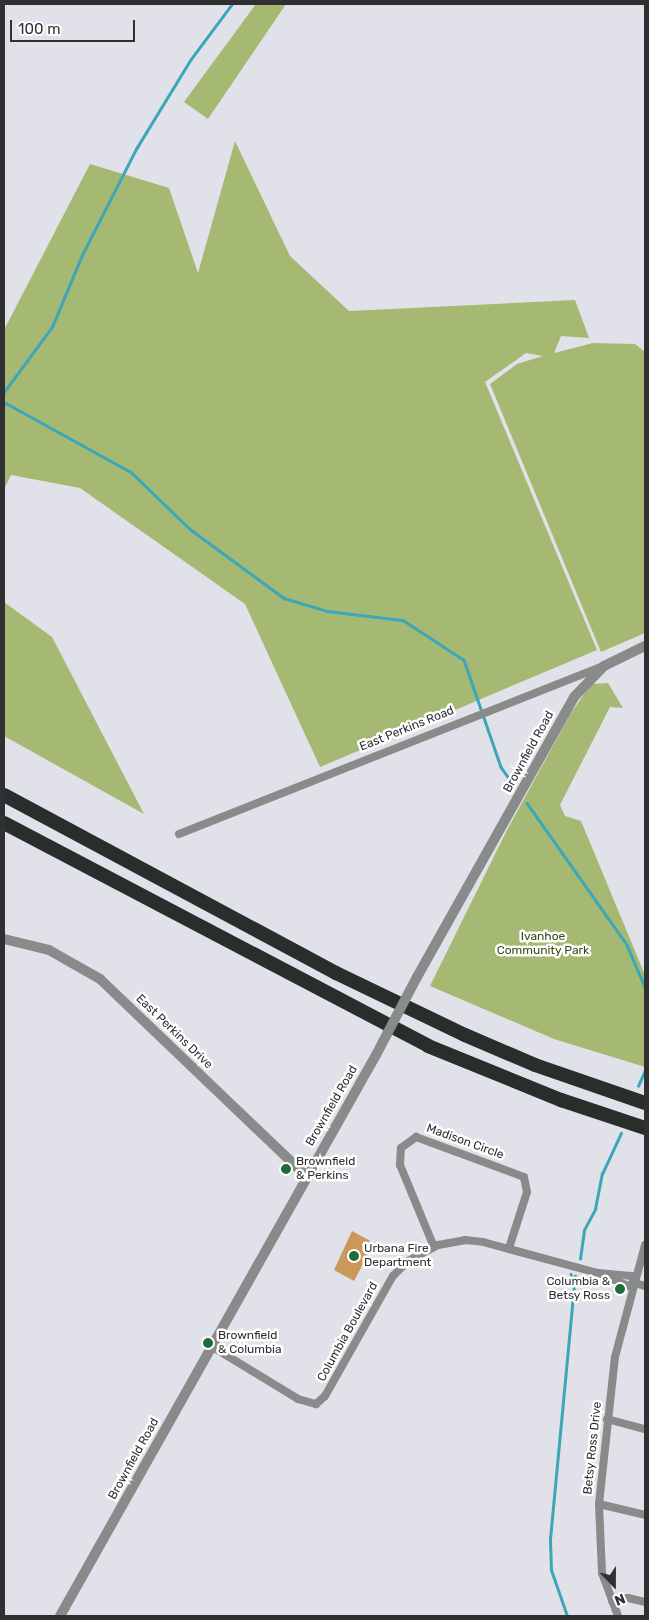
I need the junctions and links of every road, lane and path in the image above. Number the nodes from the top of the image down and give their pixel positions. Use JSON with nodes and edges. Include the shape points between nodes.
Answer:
{"nodes":[{"id":1,"x":645,"y":646,"type":"edge"},
{"id":2,"x":604,"y":666,"type":"junction"},
{"id":3,"x":4,"y":795,"type":"edge"},
{"id":4,"x":4,"y":823,"type":"edge"},
{"id":5,"x":179,"y":834,"type":"dead end"},
{"id":6,"x":4,"y":939,"type":"edge"},
{"id":7,"x":645,"y":1103,"type":"edge"},
{"id":8,"x":645,"y":1128,"type":"edge"},
{"id":9,"x":306,"y":1176,"type":"junction"},
{"id":10,"x":645,"y":1245,"type":"edge"},
{"id":11,"x":434,"y":1246,"type":"junction"},
{"id":12,"x":509,"y":1248,"type":"junction"},
{"id":13,"x":635,"y":1283,"type":"junction"},
{"id":14,"x":645,"y":1286,"type":"edge"},
{"id":15,"x":211,"y":1346,"type":"junction"},
{"id":16,"x":608,"y":1419,"type":"junction"},
{"id":17,"x":645,"y":1429,"type":"edge"},
{"id":18,"x":599,"y":1504,"type":"junction"},
{"id":19,"x":645,"y":1515,"type":"edge"},
{"id":20,"x":612,"y":1601,"type":"junction"},
{"id":21,"x":645,"y":1602,"type":"edge"},
{"id":22,"x":60,"y":1616,"type":"edge"},
{"id":23,"x":618,"y":1616,"type":"edge"}],
"edges":[{"from":1,"to":2,"type":"street","name":"East Perkins Road"},
{"from":2,"to":5,"type":"street","name":"East Perkins Road","via":[[475,714]]},
{"from":2,"to":9,"type":"street","name":"Brownfield Road","bridge":true,"via":[[575,696]]},
{"from":3,"to":7,"type":"highway","via":[[336,973],[465,1036]]},
{"from":4,"to":8,"type":"highway","via":[[428,1046],[561,1100]]},
{"from":6,"to":9,"type":"street","name":"East Perkins Drive","via":[[49,950],[100,979]]},
{"from":9,"to":15,"type":"street","name":"Brownfield Road"},
{"from":10,"to":13,"type":"street","name":"Betsy Ross Drive"},
{"from":11,"to":12,"type":"street","name":"Columbia Boulevard","via":[[465,1240]]},
{"from":11,"to":12,"type":"street","name":"Madison Circle","via":[[400,1165],[402,1148],[416,1137],[524,1177],[527,1192]]},
{"from":11,"to":15,"type":"street","name":"Columbia Boulevard","via":[[408,1261],[393,1276],[325,1396],[316,1404],[298,1399]]},
{"from":12,"to":13,"type":"street","name":"Columbia Boulevard","via":[[598,1273],[628,1286]]},
{"from":13,"to":14,"type":"street","name":"Columbia Boulevard"},
{"from":13,"to":16,"type":"street","name":"Betsy Ross Drive","via":[[615,1357]]},
{"from":15,"to":22,"type":"street","name":"Brownfield Road"},
{"from":16,"to":17,"type":"street"},
{"from":16,"to":18,"type":"street","name":"Betsy Ross Drive"},
{"from":18,"to":19,"type":"street"},
{"from":18,"to":20,"type":"street","name":"Betsy Ross Drive","via":[[599,1555]]},
{"from":20,"to":21,"type":"street","via":[[628,1598]]},
{"from":20,"to":23,"type":"street","name":"Betsy Ross Drive"}]}
